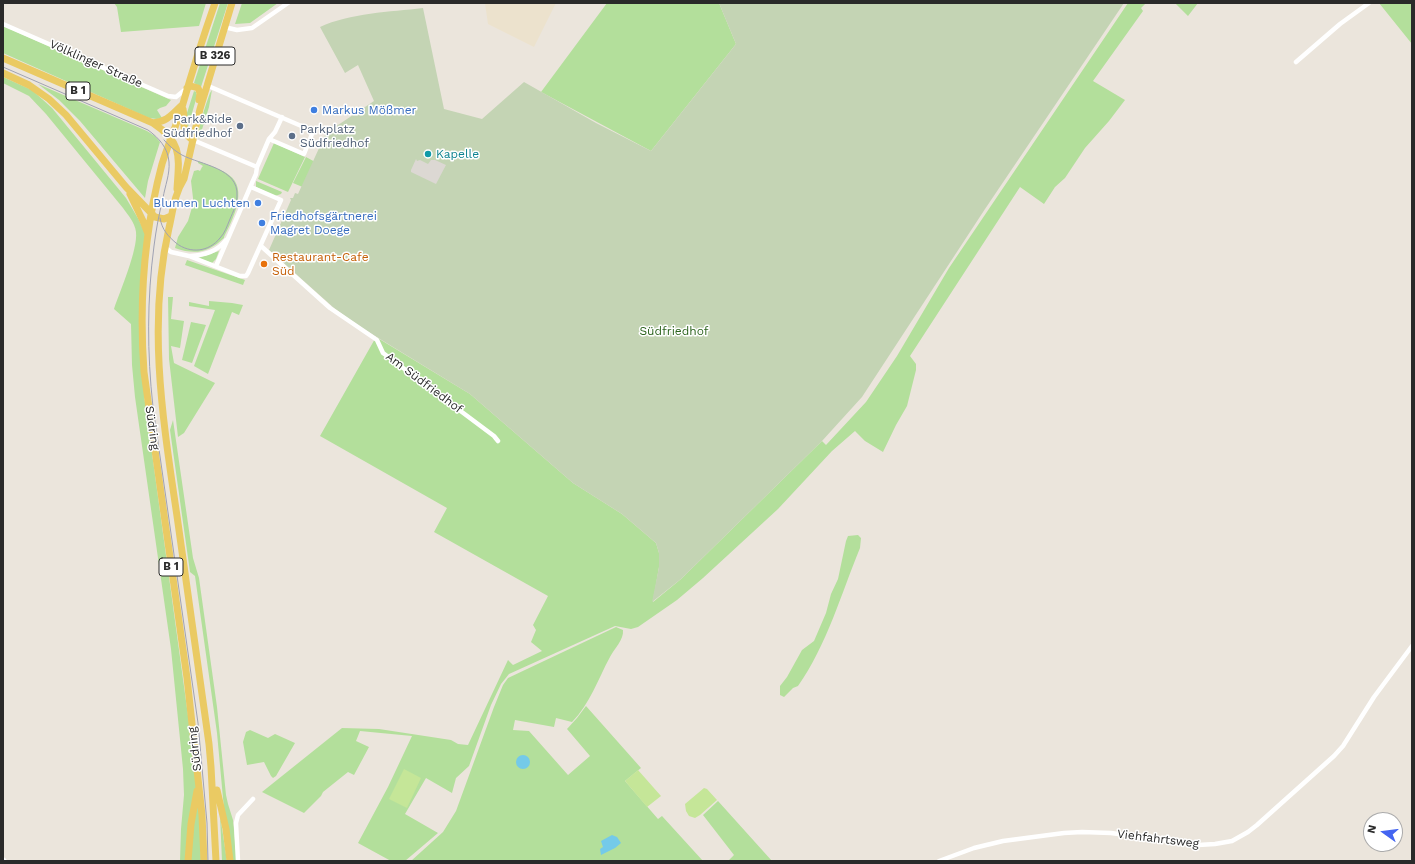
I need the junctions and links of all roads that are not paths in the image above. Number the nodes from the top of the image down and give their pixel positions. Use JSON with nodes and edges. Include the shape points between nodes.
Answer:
{"nodes":[{"id":1,"x":216,"y":3,"type":"edge"},
{"id":2,"x":232,"y":3,"type":"edge"},
{"id":3,"x":288,"y":3,"type":"edge"},
{"id":4,"x":1369,"y":3,"type":"edge"},
{"id":5,"x":3,"y":24,"type":"edge"},
{"id":6,"x":224,"y":27,"type":"junction"},
{"id":7,"x":3,"y":58,"type":"edge"},
{"id":8,"x":196,"y":62,"type":"joint"},
{"id":9,"x":1296,"y":62,"type":"dead end"},
{"id":10,"x":3,"y":73,"type":"edge"},
{"id":11,"x":206,"y":85,"type":"junction"},
{"id":12,"x":187,"y":88,"type":"junction"},
{"id":13,"x":182,"y":105,"type":"junction"},
{"id":14,"x":200,"y":109,"type":"junction"},
{"id":15,"x":282,"y":117,"type":"junction"},
{"id":16,"x":153,"y":123,"type":"junction"},
{"id":17,"x":171,"y":138,"type":"junction"},
{"id":18,"x":270,"y":139,"type":"junction"},
{"id":19,"x":193,"y":140,"type":"junction"},
{"id":20,"x":257,"y":167,"type":"junction"},
{"id":21,"x":126,"y":187,"type":"junction"},
{"id":22,"x":251,"y":187,"type":"junction"},
{"id":23,"x":177,"y":190,"type":"junction"},
{"id":24,"x":152,"y":214,"type":"junction"},
{"id":25,"x":171,"y":216,"type":"junction"},
{"id":26,"x":148,"y":238,"type":"junction"},
{"id":27,"x":228,"y":239,"type":"junction"},
{"id":28,"x":260,"y":246,"type":"junction"},
{"id":29,"x":165,"y":247,"type":"junction"},
{"id":30,"x":188,"y":256,"type":"junction"},
{"id":31,"x":216,"y":266,"type":"junction"},
{"id":32,"x":498,"y":441,"type":"dead end"},
{"id":33,"x":1412,"y":646,"type":"edge"},
{"id":34,"x":212,"y":767,"type":"junction"},
{"id":35,"x":199,"y":781,"type":"junction"},
{"id":36,"x":253,"y":799,"type":"dead end"},
{"id":37,"x":188,"y":861,"type":"edge"},
{"id":38,"x":204,"y":861,"type":"edge"},
{"id":39,"x":216,"y":861,"type":"edge"},
{"id":40,"x":230,"y":861,"type":"edge"},
{"id":41,"x":238,"y":861,"type":"edge"},
{"id":42,"x":939,"y":861,"type":"edge"}],
"edges":[{"from":1,"to":8,"type":"main road","name":"Südring","number":"B 326"},
{"from":2,"to":6,"type":"main road","name":"Südring","number":"B 326"},
{"from":3,"to":6,"type":"street","via":[[252,28],[237,30]]},
{"from":4,"to":9,"type":"street"},
{"from":5,"to":12,"type":"street","name":"Völklinger Straße","via":[[168,96],[176,97]]},
{"from":6,"to":11,"type":"main road","name":"Südring","number":"B 326"},
{"from":7,"to":16,"type":"main road","number":"B 1"},
{"from":8,"to":12,"type":"main road","name":"Südring","number":"B 1"},
{"from":10,"to":21,"type":"main road","number":"B 1","via":[[29,85],[49,99],[66,115]]},
{"from":11,"to":14,"type":"main road","name":"Südring","number":"B 326"},
{"from":11,"to":15,"type":"street"},
{"from":12,"to":13,"type":"main road","name":"Südring","number":"B 1"},
{"from":12,"to":14,"type":"main road","via":[[198,88]]},
{"from":13,"to":16,"type":"main road","via":[[167,119]]},
{"from":13,"to":17,"type":"main road","name":"Südring","number":"B 1"},
{"from":13,"to":19,"type":"main road","via":[[184,129]]},
{"from":14,"to":19,"type":"main road","name":"Südring","number":"B 326"},
{"from":15,"to":18,"type":"street"},
{"from":15,"to":18,"type":"street","via":[[311,131],[304,154]]},
{"from":16,"to":17,"type":"main road","number":"B 1"},
{"from":17,"to":23,"type":"main road","number":"B 1","via":[[178,153]]},
{"from":17,"to":24,"type":"main road","name":"Südring","number":"B 1"},
{"from":18,"to":20,"type":"street"},
{"from":19,"to":20,"type":"street"},
{"from":19,"to":23,"type":"main road","name":"Südring","number":"B 326","via":[[184,179]]},
{"from":20,"to":22,"type":"street"},
{"from":21,"to":24,"type":"main road","number":"B 1"},
{"from":21,"to":26,"type":"main road","number":"B 1","via":[[143,221]]},
{"from":22,"to":27,"type":"street"},
{"from":22,"to":28,"type":"street","via":[[281,200]]},
{"from":23,"to":25,"type":"main road","name":"Südring","number":"B 1"},
{"from":24,"to":25,"type":"main road","via":[[162,219]]},
{"from":24,"to":26,"type":"main road","name":"Südring","number":"B 1"},
{"from":25,"to":29,"type":"main road","name":"Südring","number":"B 1"},
{"from":26,"to":35,"type":"main road","name":"Südring","number":"B 1","via":[[142,306],[144,372]]},
{"from":27,"to":30,"type":"street","via":[[211,252]]},
{"from":27,"to":31,"type":"street"},
{"from":28,"to":31,"type":"street","via":[[246,276]]},
{"from":28,"to":32,"type":"street","name":"Am Südfriedhof","via":[[330,308],[377,340],[383,353]]},
{"from":29,"to":30,"type":"street","via":[[171,252]]},
{"from":29,"to":34,"type":"main road","name":"Südring","number":"B 1","via":[[159,291],[158,327],[163,421]]},
{"from":30,"to":31,"type":"street"},
{"from":33,"to":42,"type":"street","name":"Viehfahrtsweg","via":[[1334,756],[1248,832],[1232,841],[1198,845],[1112,833],[1064,832],[1003,841]]},
{"from":34,"to":39,"type":"main road","name":"Südring","number":"B 1"},
{"from":34,"to":40,"type":"main road","via":[[226,829]]},
{"from":35,"to":37,"type":"main road","via":[[191,824]]},
{"from":35,"to":38,"type":"main road","name":"Südring","number":"B 1"},
{"from":36,"to":41,"type":"street","via":[[238,815],[236,823]]}]}
